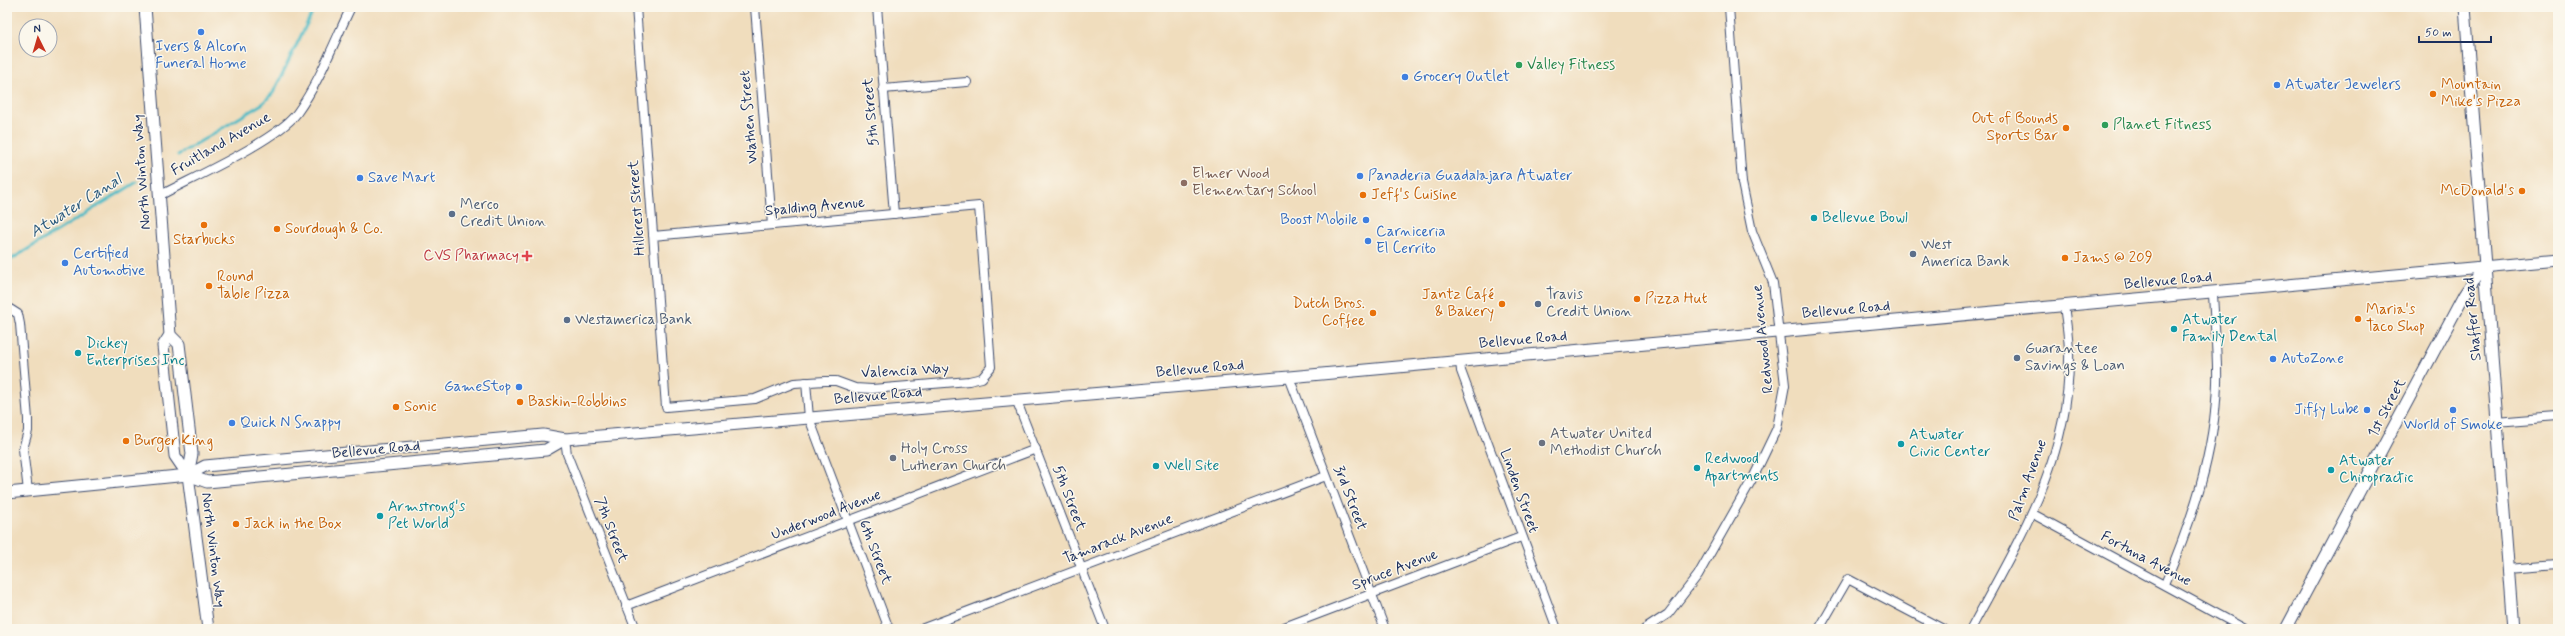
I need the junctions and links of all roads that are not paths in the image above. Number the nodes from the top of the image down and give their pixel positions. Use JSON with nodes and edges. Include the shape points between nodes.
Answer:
{"nodes":[{"id":1,"x":145,"y":7,"type":"edge"},
{"id":2,"x":351,"y":7,"type":"edge"},
{"id":3,"x":636,"y":7,"type":"edge"},
{"id":4,"x":755,"y":7,"type":"edge"},
{"id":5,"x":877,"y":7,"type":"edge"},
{"id":6,"x":1729,"y":7,"type":"edge"},
{"id":7,"x":2465,"y":7,"type":"edge"},
{"id":8,"x":967,"y":82,"type":"dead end"},
{"id":9,"x":883,"y":90,"type":"junction"},
{"id":10,"x":159,"y":196,"type":"junction"},
{"id":11,"x":894,"y":214,"type":"junction"},
{"id":12,"x":772,"y":225,"type":"junction"},
{"id":13,"x":653,"y":236,"type":"junction"},
{"id":14,"x":2558,"y":260,"type":"edge"},
{"id":15,"x":2483,"y":267,"type":"junction"},
{"id":16,"x":2213,"y":292,"type":"junction"},
{"id":17,"x":2064,"y":305,"type":"junction"},
{"id":18,"x":7,"y":308,"type":"edge"},
{"id":19,"x":1778,"y":331,"type":"junction"},
{"id":20,"x":170,"y":335,"type":"junction"},
{"id":21,"x":1460,"y":361,"type":"junction"},
{"id":22,"x":1289,"y":376,"type":"junction"},
{"id":23,"x":982,"y":378,"type":"joint"},
{"id":24,"x":806,"y":382,"type":"junction"},
{"id":25,"x":1016,"y":399,"type":"junction"},
{"id":26,"x":666,"y":406,"type":"joint"},
{"id":27,"x":2558,"y":417,"type":"edge"},
{"id":28,"x":809,"y":418,"type":"junction"},
{"id":29,"x":2496,"y":422,"type":"junction"},
{"id":30,"x":565,"y":439,"type":"junction"},
{"id":31,"x":364,"y":450,"type":"junction"},
{"id":32,"x":1036,"y":450,"type":"junction"},
{"id":33,"x":343,"y":468,"type":"junction"},
{"id":34,"x":188,"y":475,"type":"junction"},
{"id":35,"x":1326,"y":476,"type":"junction"},
{"id":36,"x":28,"y":491,"type":"junction"},
{"id":37,"x":7,"y":492,"type":"edge"},
{"id":38,"x":2033,"y":514,"type":"junction"},
{"id":39,"x":849,"y":521,"type":"junction"},
{"id":40,"x":1521,"y":537,"type":"junction"},
{"id":41,"x":2558,"y":564,"type":"edge"},
{"id":42,"x":1081,"y":568,"type":"junction"},
{"id":43,"x":2508,"y":569,"type":"junction"},
{"id":44,"x":2165,"y":584,"type":"junction"},
{"id":45,"x":1371,"y":594,"type":"junction"},
{"id":46,"x":626,"y":606,"type":"junction"},
{"id":47,"x":208,"y":629,"type":"edge"},
{"id":48,"x":636,"y":629,"type":"edge"},
{"id":49,"x":889,"y":629,"type":"edge"},
{"id":50,"x":921,"y":629,"type":"edge"},
{"id":51,"x":1105,"y":629,"type":"edge"},
{"id":52,"x":1279,"y":629,"type":"edge"},
{"id":53,"x":1385,"y":629,"type":"edge"},
{"id":54,"x":1557,"y":629,"type":"edge"},
{"id":55,"x":1645,"y":629,"type":"edge"},
{"id":56,"x":1819,"y":629,"type":"edge"},
{"id":57,"x":1943,"y":629,"type":"edge"},
{"id":58,"x":1971,"y":629,"type":"edge"},
{"id":59,"x":2245,"y":629,"type":"edge"},
{"id":60,"x":2286,"y":629,"type":"edge"},
{"id":61,"x":2513,"y":629,"type":"edge"}],
"edges":[{"from":1,"to":10,"type":"main road","name":"North Winton Way"},
{"from":2,"to":10,"type":"street","name":"Fruitland Avenue","via":[[316,80],[296,114],[270,136]]},
{"from":3,"to":13,"type":"street","name":"Hillcrest Street"},
{"from":4,"to":12,"type":"street","name":"Wathen Street"},
{"from":5,"to":9,"type":"street","name":"5th Street"},
{"from":6,"to":19,"type":"street","name":"Redwood Avenue","via":[[1743,190],[1752,231],[1773,283]]},
{"from":7,"to":15,"type":"main road","name":"Shaffer Road"},
{"from":8,"to":9,"type":"street"},
{"from":9,"to":11,"type":"street","name":"5th Street"},
{"from":10,"to":20,"type":"main road","name":"North Winton Way"},
{"from":11,"to":12,"type":"street","name":"Spalding Avenue"},
{"from":11,"to":23,"type":"street","name":"Spalding Avenue","via":[[979,206],[991,367]]},
{"from":12,"to":13,"type":"street","name":"Spalding Avenue"},
{"from":13,"to":26,"type":"street","name":"Hillcrest Street"},
{"from":14,"to":15,"type":"main road","name":"Bellevue Road"},
{"from":15,"to":16,"type":"main road","name":"Bellevue Road"},
{"from":15,"to":29,"type":"main road","name":"Shaffer Road"},
{"from":15,"to":60,"type":"main road","name":"1st Street","via":[[2464,295]]},
{"from":16,"to":17,"type":"main road","name":"Bellevue Road"},
{"from":16,"to":44,"type":"street","via":[[2217,383],[2207,461],[2190,524]]},
{"from":17,"to":19,"type":"main road","name":"Bellevue Road"},
{"from":17,"to":38,"type":"street","name":"Palm Avenue","via":[[2069,360],[2066,395],[2055,455]]},
{"from":18,"to":36,"type":"street","via":[[18,314],[20,324],[28,419],[23,449]]},
{"from":19,"to":21,"type":"main road","name":"Bellevue Road"},
{"from":19,"to":55,"type":"street","name":"Redwood Avenue","via":[[1785,385],[1777,428],[1754,476],[1698,575],[1668,614]]},
{"from":20,"to":34,"type":"main road","name":"North Winton Way","via":[[179,344],[192,454]]},
{"from":20,"to":34,"type":"main road","name":"North Winton Way","via":[[163,346],[175,456]]},
{"from":21,"to":22,"type":"main road","name":"Bellevue Road"},
{"from":21,"to":40,"type":"street","name":"Linden Street","via":[[1460,371]]},
{"from":22,"to":25,"type":"main road","name":"Bellevue Road"},
{"from":22,"to":35,"type":"street","name":"3rd Street"},
{"from":23,"to":24,"type":"street","name":"Valencia Way","via":[[872,389],[855,388],[836,381]]},
{"from":24,"to":26,"type":"street","name":"Valencia Way","via":[[794,383],[755,399]]},
{"from":24,"to":28,"type":"street","name":"6th Street"},
{"from":25,"to":28,"type":"main road","name":"Bellevue Road"},
{"from":25,"to":32,"type":"street","name":"5th Street"},
{"from":27,"to":29,"type":"street"},
{"from":28,"to":30,"type":"main road","name":"Bellevue Road"},
{"from":28,"to":39,"type":"street","name":"6th Street"},
{"from":29,"to":43,"type":"main road","name":"Shaffer Road"},
{"from":30,"to":31,"type":"main road","name":"Bellevue Road","via":[[543,435]]},
{"from":30,"to":33,"type":"main road","name":"Bellevue Road","via":[[546,450]]},
{"from":30,"to":46,"type":"street","name":"7th Street","via":[[567,454]]},
{"from":31,"to":33,"type":"main road","via":[[352,457]]},
{"from":31,"to":34,"type":"main road","name":"Bellevue Road","via":[[205,466]]},
{"from":32,"to":39,"type":"street","name":"Underwood Avenue"},
{"from":32,"to":42,"type":"street","name":"5th Street"},
{"from":33,"to":34,"type":"main road","name":"Bellevue Road","via":[[207,482]]},
{"from":34,"to":36,"type":"main road","name":"Bellevue Road"},
{"from":34,"to":47,"type":"main road","name":"North Winton Way"},
{"from":35,"to":42,"type":"street","name":"Tamarack Avenue"},
{"from":35,"to":45,"type":"street","name":"3rd Street"},
{"from":36,"to":37,"type":"main road","name":"Bellevue Road"},
{"from":38,"to":44,"type":"street","name":"Fortuna Avenue"},
{"from":38,"to":58,"type":"street","name":"Palm Avenue"},
{"from":39,"to":46,"type":"street","name":"Underwood Avenue"},
{"from":39,"to":49,"type":"street","name":"6th Street"},
{"from":40,"to":45,"type":"street","name":"Spruce Avenue"},
{"from":40,"to":54,"type":"street","name":"Linden Street"},
{"from":41,"to":43,"type":"street"},
{"from":42,"to":50,"type":"street","name":"Tamarack Avenue"},
{"from":42,"to":51,"type":"street","name":"5th Street"},
{"from":43,"to":61,"type":"main road","name":"Shaffer Road"},
{"from":44,"to":59,"type":"street","name":"Fortuna Avenue"},
{"from":45,"to":52,"type":"street","name":"Spruce Avenue"},
{"from":45,"to":53,"type":"street","name":"3rd Street"},
{"from":46,"to":48,"type":"street","name":"7th Street"},
{"from":56,"to":57,"type":"street","via":[[1848,579]]}]}
